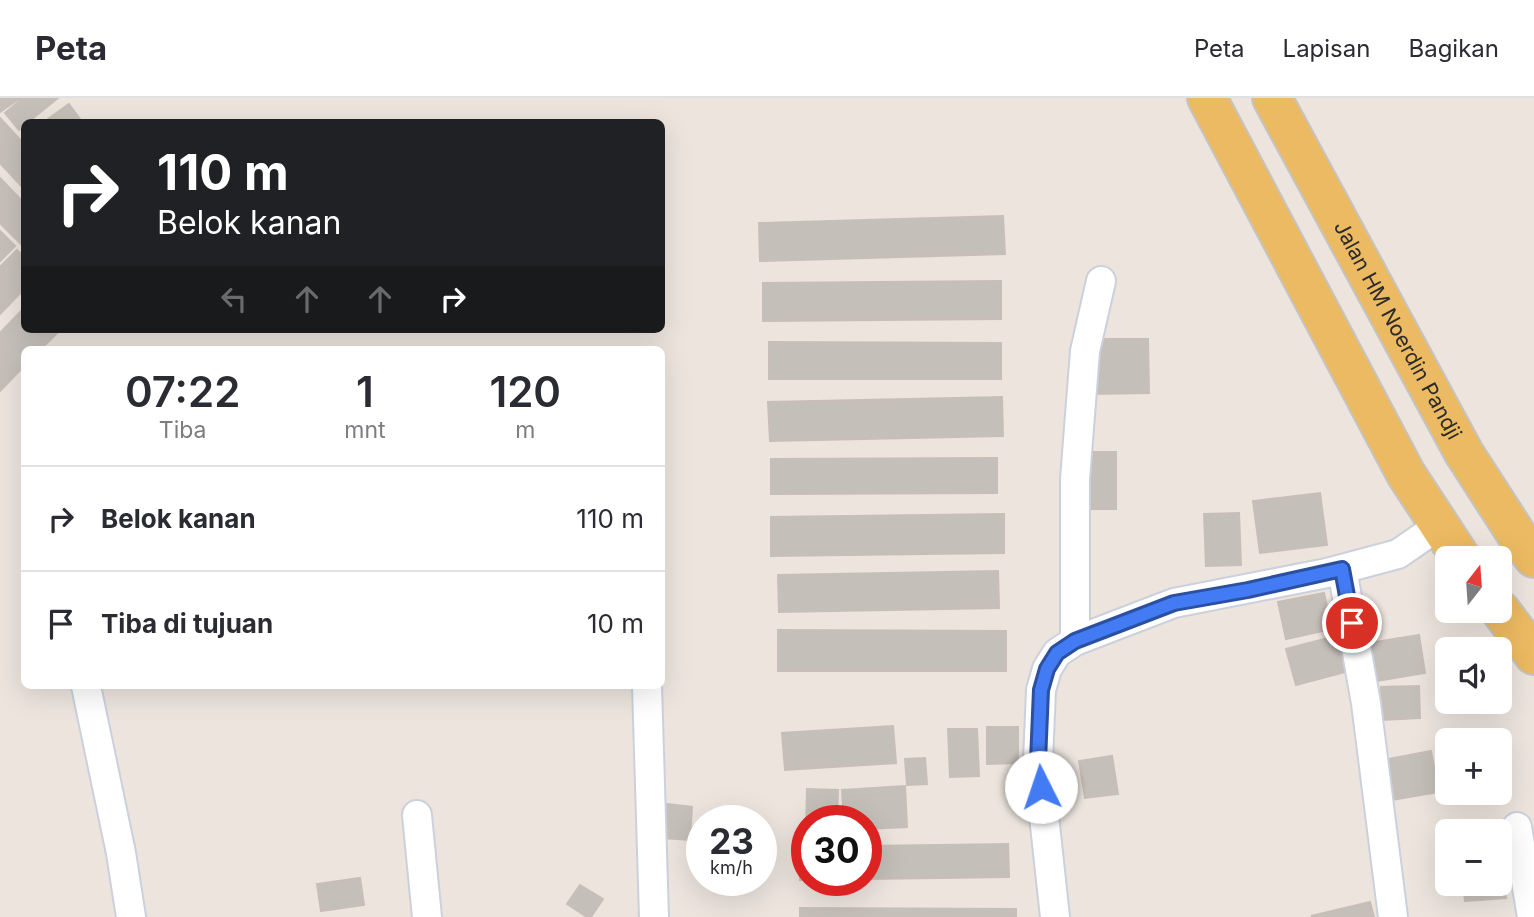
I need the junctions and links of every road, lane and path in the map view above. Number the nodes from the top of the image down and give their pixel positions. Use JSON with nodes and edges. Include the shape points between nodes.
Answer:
{"nodes":[{"id":1,"x":1207,"y":98,"type":"edge"},
{"id":2,"x":1272,"y":98,"type":"edge"},
{"id":3,"x":1101,"y":281,"type":"dead end"},
{"id":4,"x":1521,"y":522,"type":"edge"},
{"id":5,"x":1440,"y":525,"type":"junction"},
{"id":6,"x":1453,"y":546,"type":"edge"},
{"id":7,"x":1534,"y":558,"type":"edge"},
{"id":8,"x":1342,"y":569,"type":"junction"},
{"id":9,"x":1510,"y":623,"type":"edge"},
{"id":10,"x":1075,"y":641,"type":"junction"},
{"id":11,"x":1534,"y":655,"type":"edge"},
{"id":12,"x":87,"y":689,"type":"edge"},
{"id":13,"x":647,"y":689,"type":"edge"},
{"id":14,"x":416,"y":815,"type":"dead end"},
{"id":15,"x":1517,"y":827,"type":"dead end"},
{"id":16,"x":131,"y":917,"type":"edge"},
{"id":17,"x":427,"y":917,"type":"edge"},
{"id":18,"x":654,"y":917,"type":"edge"},
{"id":19,"x":1055,"y":917,"type":"edge"},
{"id":20,"x":1393,"y":917,"type":"edge"},
{"id":21,"x":1532,"y":917,"type":"edge"}],
"edges":[{"from":1,"to":5,"type":"main road","via":[[1406,474]]},
{"from":2,"to":4,"type":"main road","name":"Jalan HM Noerdin Pandji","via":[[1464,453]]},
{"from":3,"to":10,"type":"street","via":[[1085,351],[1076,466]]},
{"from":4,"to":7,"type":"main road","name":"Jalan HM Noerdin Pandji"},
{"from":5,"to":6,"type":"main road"},
{"from":5,"to":8,"type":"street","via":[[1398,554]]},
{"from":8,"to":10,"type":"street","via":[[1174,603]]},
{"from":8,"to":20,"type":"street","via":[[1366,703]]},
{"from":9,"to":11,"type":"main road"},
{"from":10,"to":19,"type":"street","via":[[1057,653],[1041,690],[1038,761]]},
{"from":12,"to":16,"type":"street"},
{"from":13,"to":18,"type":"street"},
{"from":14,"to":17,"type":"street"},
{"from":15,"to":21,"type":"street"}]}
